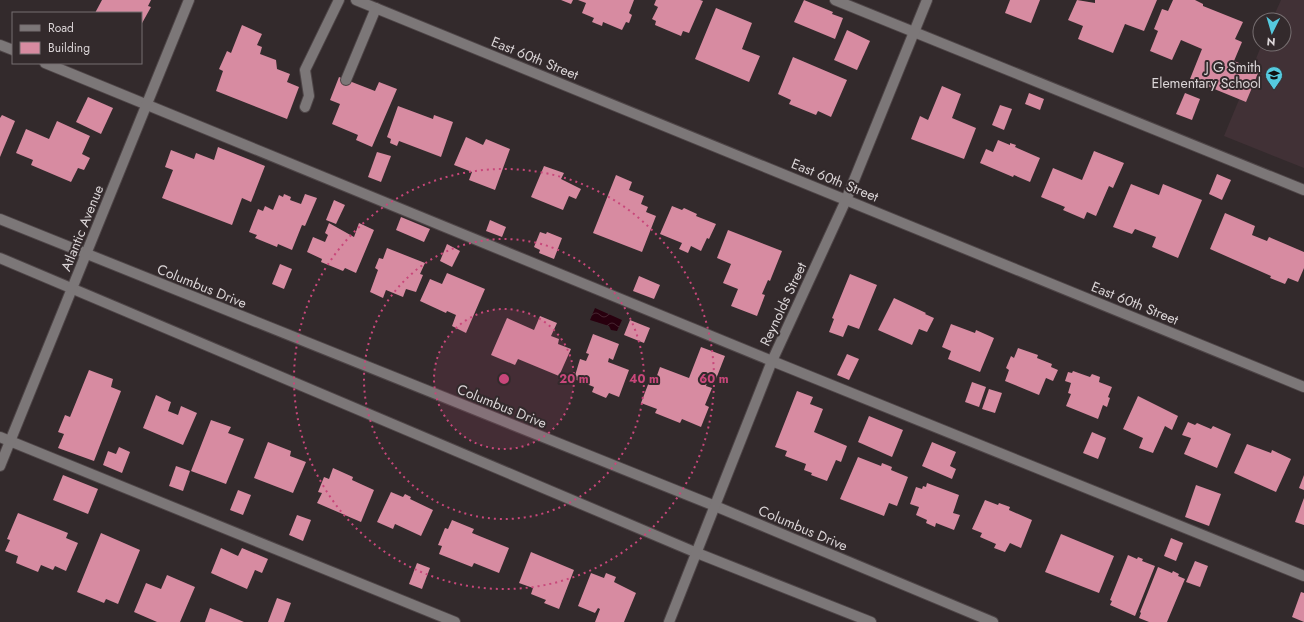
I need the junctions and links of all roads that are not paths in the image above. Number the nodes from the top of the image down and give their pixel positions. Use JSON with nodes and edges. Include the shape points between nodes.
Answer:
{"nodes":[{"id":1,"x":189,"y":0,"type":"edge"},
{"id":2,"x":338,"y":0,"type":"edge"},
{"id":3,"x":356,"y":0,"type":"edge"},
{"id":4,"x":836,"y":0,"type":"edge"},
{"id":5,"x":927,"y":0,"type":"edge"},
{"id":6,"x":376,"y":8,"type":"junction"},
{"id":7,"x":914,"y":33,"type":"junction"},
{"id":8,"x":0,"y":45,"type":"edge"},
{"id":9,"x":12,"y":50,"type":"edge"},
{"id":10,"x":47,"y":64,"type":"edge"},
{"id":11,"x":346,"y":80,"type":"dead end"},
{"id":12,"x":147,"y":105,"type":"junction"},
{"id":13,"x":305,"y":107,"type":"dead end"},
{"id":14,"x":1304,"y":190,"type":"edge"},
{"id":15,"x":846,"y":200,"type":"junction"},
{"id":16,"x":0,"y":219,"type":"edge"},
{"id":17,"x":86,"y":254,"type":"junction"},
{"id":18,"x":0,"y":258,"type":"edge"},
{"id":19,"x":72,"y":288,"type":"junction"},
{"id":20,"x":772,"y":361,"type":"junction"},
{"id":21,"x":1304,"y":387,"type":"edge"},
{"id":22,"x":0,"y":437,"type":"edge"},
{"id":23,"x":10,"y":441,"type":"junction"},
{"id":24,"x":0,"y":466,"type":"edge"},
{"id":25,"x":715,"y":506,"type":"junction"},
{"id":26,"x":697,"y":553,"type":"junction"},
{"id":27,"x":1304,"y":576,"type":"edge"},
{"id":28,"x":455,"y":622,"type":"edge"},
{"id":29,"x":669,"y":622,"type":"edge"},
{"id":30,"x":871,"y":622,"type":"edge"},
{"id":31,"x":993,"y":622,"type":"edge"}],
"edges":[{"from":1,"to":12,"type":"street","name":"Atlantic Avenue"},
{"from":2,"to":13,"type":"street","via":[[305,70],[309,96]]},
{"from":3,"to":6,"type":"street","name":"East 60th Street"},
{"from":4,"to":7,"type":"street"},
{"from":5,"to":7,"type":"street","name":"Reynolds Street"},
{"from":6,"to":11,"type":"street"},
{"from":6,"to":15,"type":"street","name":"East 60th Street"},
{"from":7,"to":14,"type":"street"},
{"from":7,"to":15,"type":"street","name":"Reynolds Street"},
{"from":8,"to":9,"type":"street"},
{"from":10,"to":12,"type":"street"},
{"from":12,"to":17,"type":"street","name":"Atlantic Avenue"},
{"from":12,"to":20,"type":"street"},
{"from":15,"to":20,"type":"street","name":"Reynolds Street"},
{"from":15,"to":21,"type":"street","name":"East 60th Street"},
{"from":16,"to":17,"type":"street","name":"Columbus Drive"},
{"from":17,"to":19,"type":"street","name":"Atlantic Avenue"},
{"from":17,"to":25,"type":"street","name":"Columbus Drive"},
{"from":18,"to":19,"type":"street"},
{"from":19,"to":23,"type":"street","name":"Atlantic Avenue"},
{"from":19,"to":26,"type":"street"},
{"from":20,"to":25,"type":"street","name":"Reynolds Street"},
{"from":20,"to":27,"type":"street"},
{"from":22,"to":23,"type":"street"},
{"from":23,"to":24,"type":"street","name":"Atlantic Avenue"},
{"from":23,"to":28,"type":"street"},
{"from":25,"to":26,"type":"street","name":"Reynolds Street"},
{"from":25,"to":31,"type":"street","name":"Columbus Drive"},
{"from":26,"to":29,"type":"street","name":"Reynolds Street"},
{"from":26,"to":30,"type":"street"}]}
